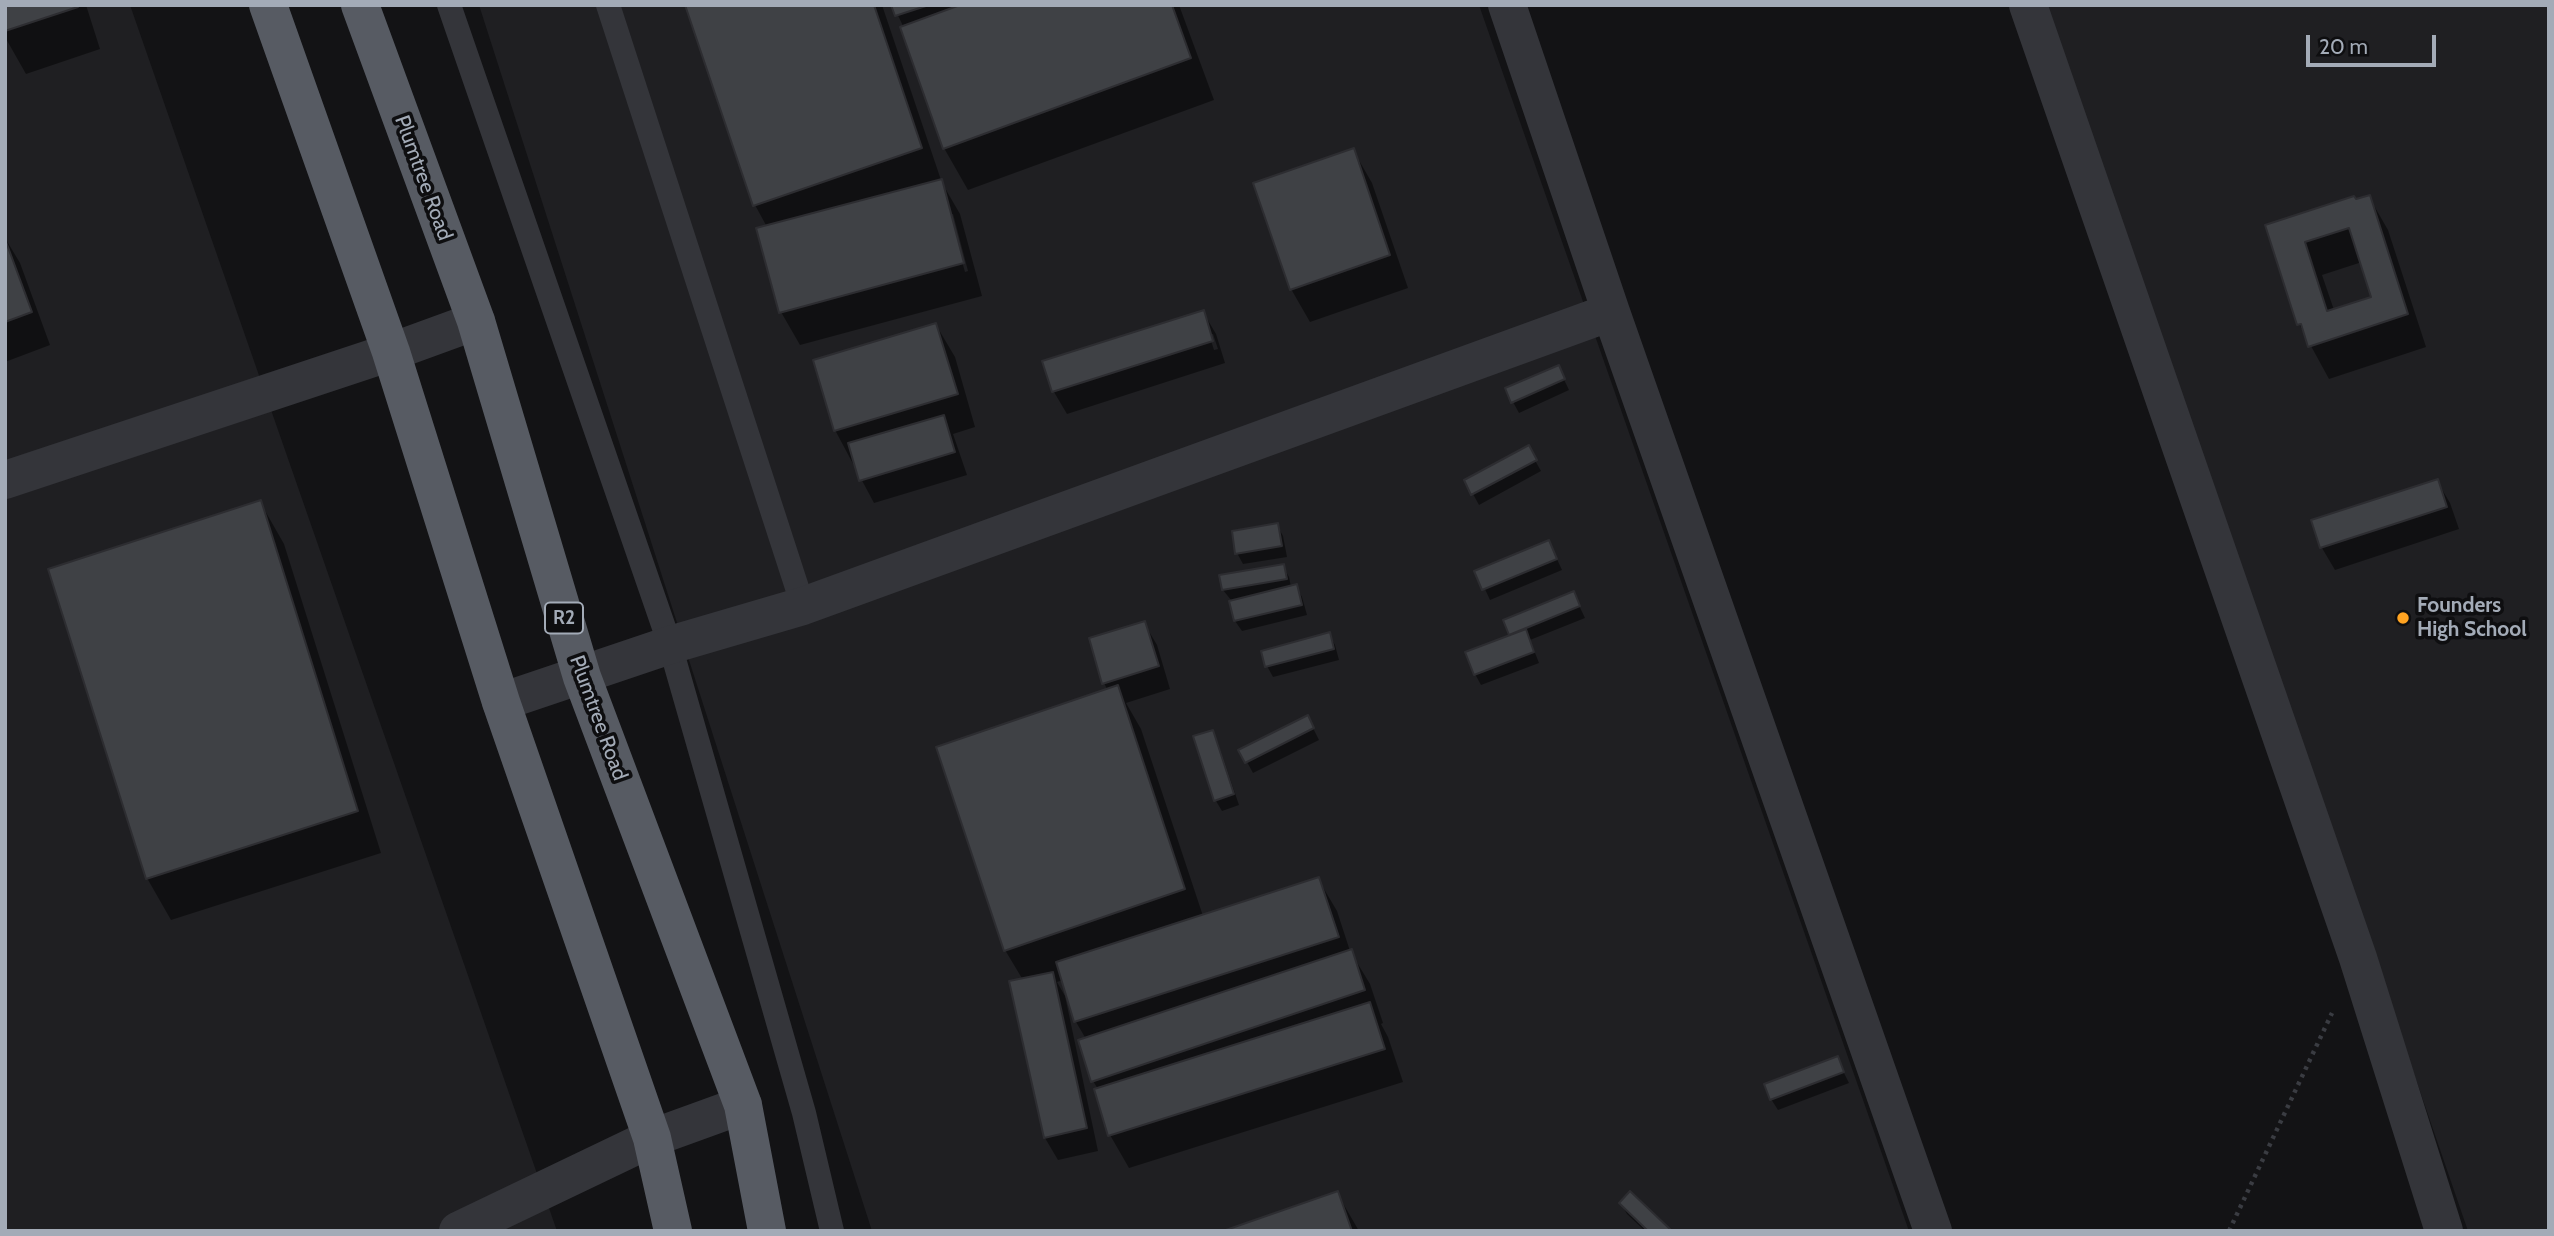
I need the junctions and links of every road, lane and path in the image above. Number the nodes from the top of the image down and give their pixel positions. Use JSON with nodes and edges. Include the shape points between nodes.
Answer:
{"nodes":[{"id":1,"x":268,"y":5,"type":"edge"},
{"id":2,"x":360,"y":5,"type":"edge"},
{"id":3,"x":449,"y":5,"type":"edge"},
{"id":4,"x":608,"y":5,"type":"edge"},
{"id":5,"x":1507,"y":5,"type":"edge"},
{"id":6,"x":2028,"y":5,"type":"edge"},
{"id":7,"x":1611,"y":312,"type":"junction"},
{"id":8,"x":476,"y":321,"type":"junction"},
{"id":9,"x":391,"y":352,"type":"junction"},
{"id":10,"x":5,"y":480,"type":"edge"},
{"id":11,"x":803,"y":606,"type":"junction"},
{"id":12,"x":670,"y":645,"type":"junction"},
{"id":13,"x":582,"y":677,"type":"junction"},
{"id":14,"x":502,"y":702,"type":"junction"},
{"id":15,"x":2358,"y":958,"type":"junction"},
{"id":16,"x":743,"y":1105,"type":"junction"},
{"id":17,"x":652,"y":1138,"type":"junction"},
{"id":18,"x":457,"y":1231,"type":"edge"},
{"id":19,"x":673,"y":1231,"type":"edge"},
{"id":20,"x":767,"y":1231,"type":"edge"},
{"id":21,"x":832,"y":1231,"type":"edge"},
{"id":22,"x":1933,"y":1231,"type":"edge"},
{"id":23,"x":2229,"y":1231,"type":"edge"},
{"id":24,"x":2444,"y":1231,"type":"edge"}],
"edges":[{"from":1,"to":9,"type":"highway"},
{"from":2,"to":8,"type":"highway","name":"Plumtree Road","number":"R2"},
{"from":3,"to":12,"type":"lane"},
{"from":4,"to":11,"type":"lane"},
{"from":5,"to":7,"type":"street"},
{"from":6,"to":15,"type":"street"},
{"from":7,"to":11,"type":"street"},
{"from":7,"to":22,"type":"street"},
{"from":8,"to":9,"type":"street"},
{"from":8,"to":13,"type":"highway","name":"Plumtree Road","number":"R2"},
{"from":9,"to":10,"type":"street"},
{"from":9,"to":14,"type":"highway"},
{"from":11,"to":12,"type":"street"},
{"from":12,"to":13,"type":"street"},
{"from":12,"to":21,"type":"lane","via":[[804,1113]]},
{"from":13,"to":14,"type":"street"},
{"from":13,"to":16,"type":"highway","name":"Plumtree Road","number":"R2"},
{"from":14,"to":17,"type":"highway"},
{"from":15,"to":23,"type":"path"},
{"from":15,"to":24,"type":"street"},
{"from":16,"to":17,"type":"street"},
{"from":16,"to":20,"type":"highway","name":"Plumtree Road","number":"R2"},
{"from":17,"to":18,"type":"street"},
{"from":17,"to":19,"type":"highway"}]}
